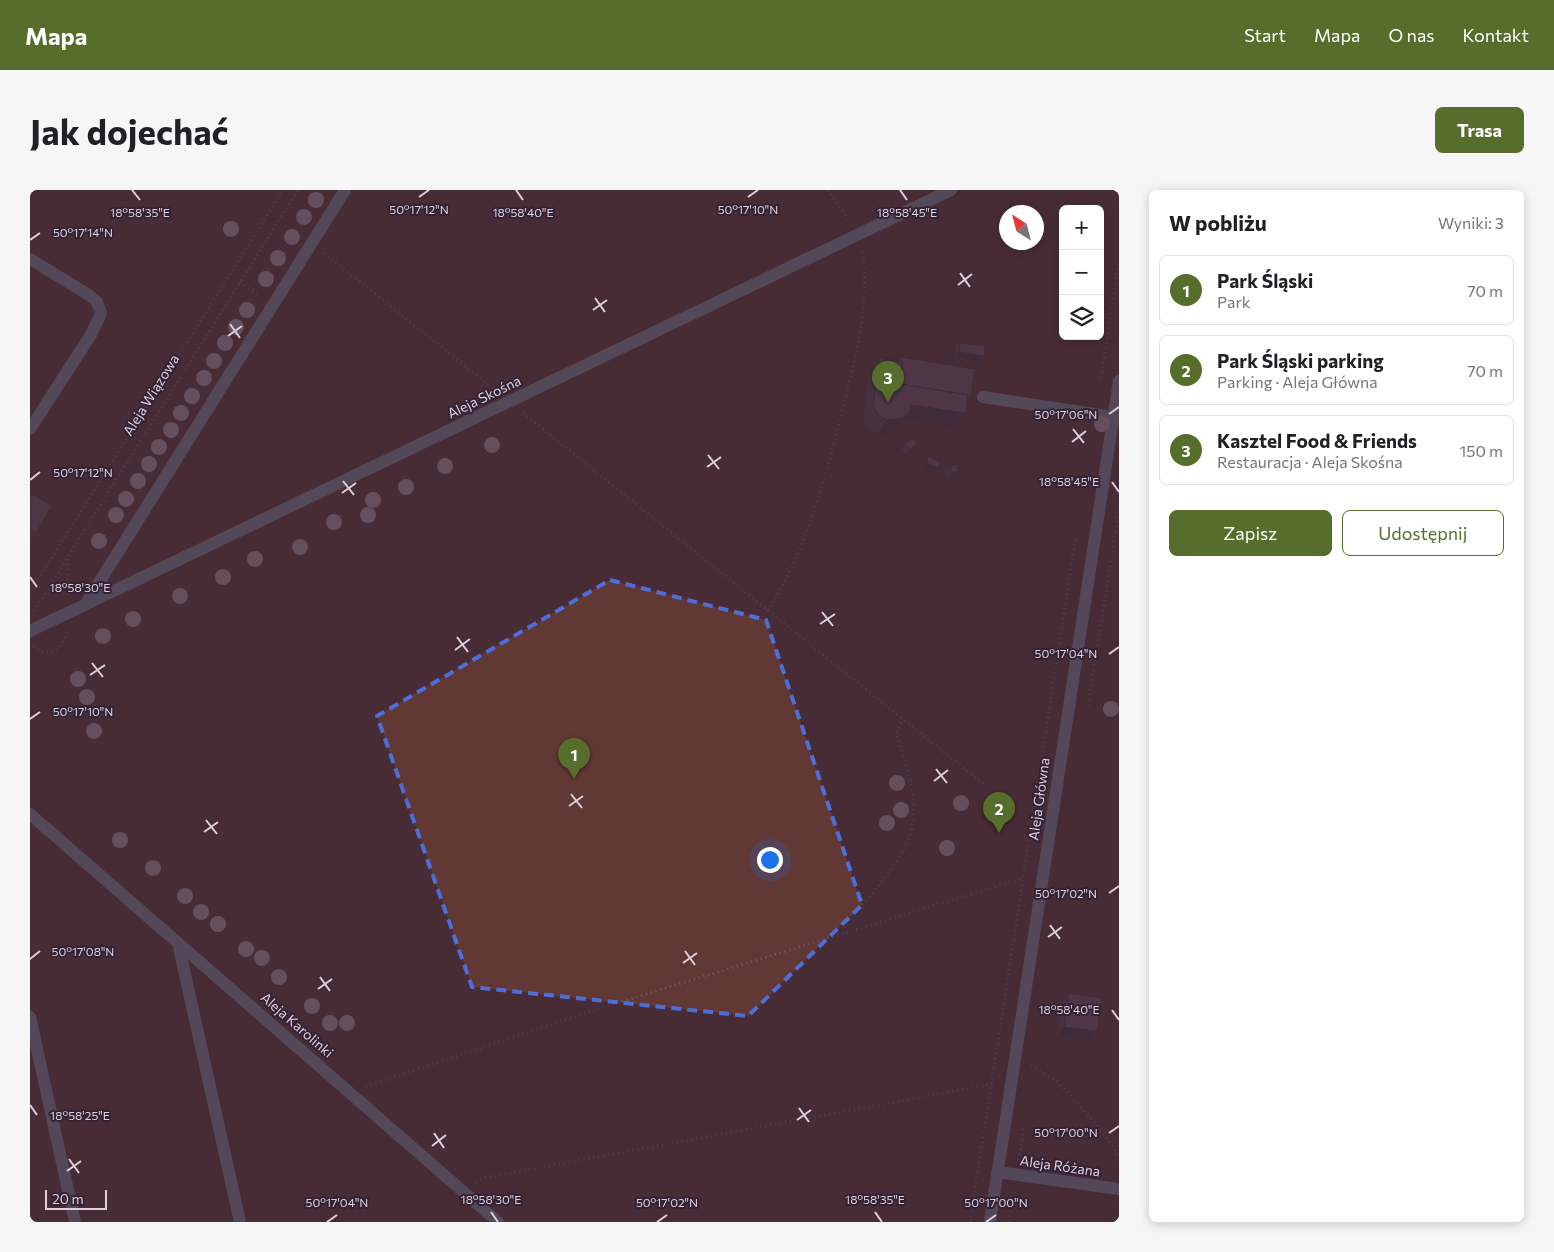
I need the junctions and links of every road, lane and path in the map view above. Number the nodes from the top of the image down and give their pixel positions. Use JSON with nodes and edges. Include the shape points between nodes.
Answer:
{"nodes":[{"id":1,"x":283,"y":190,"type":"edge"},
{"id":2,"x":298,"y":190,"type":"edge"},
{"id":3,"x":345,"y":190,"type":"edge"},
{"id":4,"x":828,"y":190,"type":"edge"},
{"id":5,"x":951,"y":190,"type":"edge"},
{"id":6,"x":858,"y":235,"type":"junction"},
{"id":7,"x":312,"y":243,"type":"junction"},
{"id":8,"x":30,"y":259,"type":"edge"},
{"id":9,"x":1119,"y":260,"type":"edge"},
{"id":10,"x":240,"y":282,"type":"junction"},
{"id":11,"x":273,"y":304,"type":"junction"},
{"id":12,"x":1119,"y":381,"type":"edge"},
{"id":13,"x":1100,"y":386,"type":"dead end"},
{"id":14,"x":983,"y":397,"type":"dead end"},
{"id":15,"x":510,"y":402,"type":"junction"},
{"id":16,"x":1114,"y":417,"type":"junction"},
{"id":17,"x":30,"y":429,"type":"edge"},
{"id":18,"x":1077,"y":531,"type":"dead end"},
{"id":19,"x":30,"y":592,"type":"edge"},
{"id":20,"x":84,"y":606,"type":"junction"},
{"id":21,"x":767,"y":611,"type":"junction"},
{"id":22,"x":30,"y":616,"type":"edge"},
{"id":23,"x":30,"y":631,"type":"edge"},
{"id":24,"x":902,"y":720,"type":"junction"},
{"id":25,"x":986,"y":786,"type":"dead end"},
{"id":26,"x":30,"y":814,"type":"edge"},
{"id":27,"x":1043,"y":872,"type":"junction"},
{"id":28,"x":1023,"y":878,"type":"junction"},
{"id":29,"x":845,"y":933,"type":"junction"},
{"id":30,"x":178,"y":943,"type":"junction"},
{"id":31,"x":30,"y":1017,"type":"edge"},
{"id":32,"x":1030,"y":1075,"type":"dead end"},
{"id":33,"x":991,"y":1084,"type":"junction"},
{"id":34,"x":1010,"y":1085,"type":"junction"},
{"id":35,"x":351,"y":1092,"type":"junction"},
{"id":36,"x":1024,"y":1120,"type":"dead end"},
{"id":37,"x":1119,"y":1156,"type":"edge"},
{"id":38,"x":997,"y":1172,"type":"junction"},
{"id":39,"x":1018,"y":1175,"type":"junction"},
{"id":40,"x":1119,"y":1189,"type":"edge"},
{"id":41,"x":463,"y":1190,"type":"junction"},
{"id":42,"x":75,"y":1222,"type":"edge"},
{"id":43,"x":240,"y":1222,"type":"edge"},
{"id":44,"x":498,"y":1222,"type":"edge"},
{"id":45,"x":970,"y":1222,"type":"edge"},
{"id":46,"x":990,"y":1222,"type":"edge"},
{"id":47,"x":1009,"y":1222,"type":"edge"}],
"edges":[{"from":1,"to":19,"type":"path"},
{"from":2,"to":10,"type":"path","name":"Aleja Wiązowa"},
{"from":3,"to":7,"type":"street"},
{"from":4,"to":6,"type":"path"},
{"from":5,"to":6,"type":"street","name":"Aleja Skośna"},
{"from":6,"to":15,"type":"street","name":"Aleja Skośna"},
{"from":6,"to":21,"type":"path","via":[[863,252],[865,302],[855,361],[827,468],[806,531],[786,578]]},
{"from":7,"to":11,"type":"street"},
{"from":7,"to":15,"type":"path"},
{"from":8,"to":17,"type":"street","via":[[89,295],[97,302],[101,314]]},
{"from":9,"to":13,"type":"path"},
{"from":10,"to":11,"type":"path"},
{"from":10,"to":22,"type":"path","name":"Aleja Wiązowa"},
{"from":11,"to":20,"type":"street"},
{"from":12,"to":16,"type":"street","name":"Aleja Główna"},
{"from":14,"to":16,"type":"street"},
{"from":15,"to":20,"type":"street","name":"Aleja Skośna"},
{"from":15,"to":21,"type":"path"},
{"from":16,"to":27,"type":"street","name":"Aleja Główna"},
{"from":18,"to":28,"type":"path"},
{"from":20,"to":23,"type":"street","name":"Aleja Skośna"},
{"from":21,"to":24,"type":"path"},
{"from":24,"to":25,"type":"path"},
{"from":24,"to":29,"type":"path","via":[[896,734],[906,762],[911,792],[911,831],[890,870],[845,924]]},
{"from":26,"to":30,"type":"street","name":"Aleja Karolinki"},
{"from":27,"to":28,"type":"path"},
{"from":27,"to":34,"type":"street","name":"Aleja Główna"},
{"from":28,"to":29,"type":"path"},
{"from":28,"to":33,"type":"path"},
{"from":29,"to":35,"type":"path","via":[[598,1009]]},
{"from":30,"to":35,"type":"street","name":"Aleja Karolinki"},
{"from":30,"to":43,"type":"street"},
{"from":31,"to":42,"type":"street"},
{"from":32,"to":37,"type":"path","via":[[1031,1066],[1057,1081],[1103,1132]]},
{"from":33,"to":34,"type":"path"},
{"from":33,"to":41,"type":"path","via":[[484,1178]]},
{"from":33,"to":45,"type":"path"},
{"from":34,"to":38,"type":"street","name":"Aleja Główna"},
{"from":35,"to":41,"type":"street","name":"Aleja Karolinki"},
{"from":36,"to":39,"type":"path"},
{"from":38,"to":39,"type":"street","name":"Aleja Różana"},
{"from":38,"to":46,"type":"street","name":"Aleja Główna"},
{"from":39,"to":40,"type":"street","name":"Aleja Różana"},
{"from":39,"to":47,"type":"path"},
{"from":41,"to":44,"type":"street","name":"Aleja Karolinki"}]}
